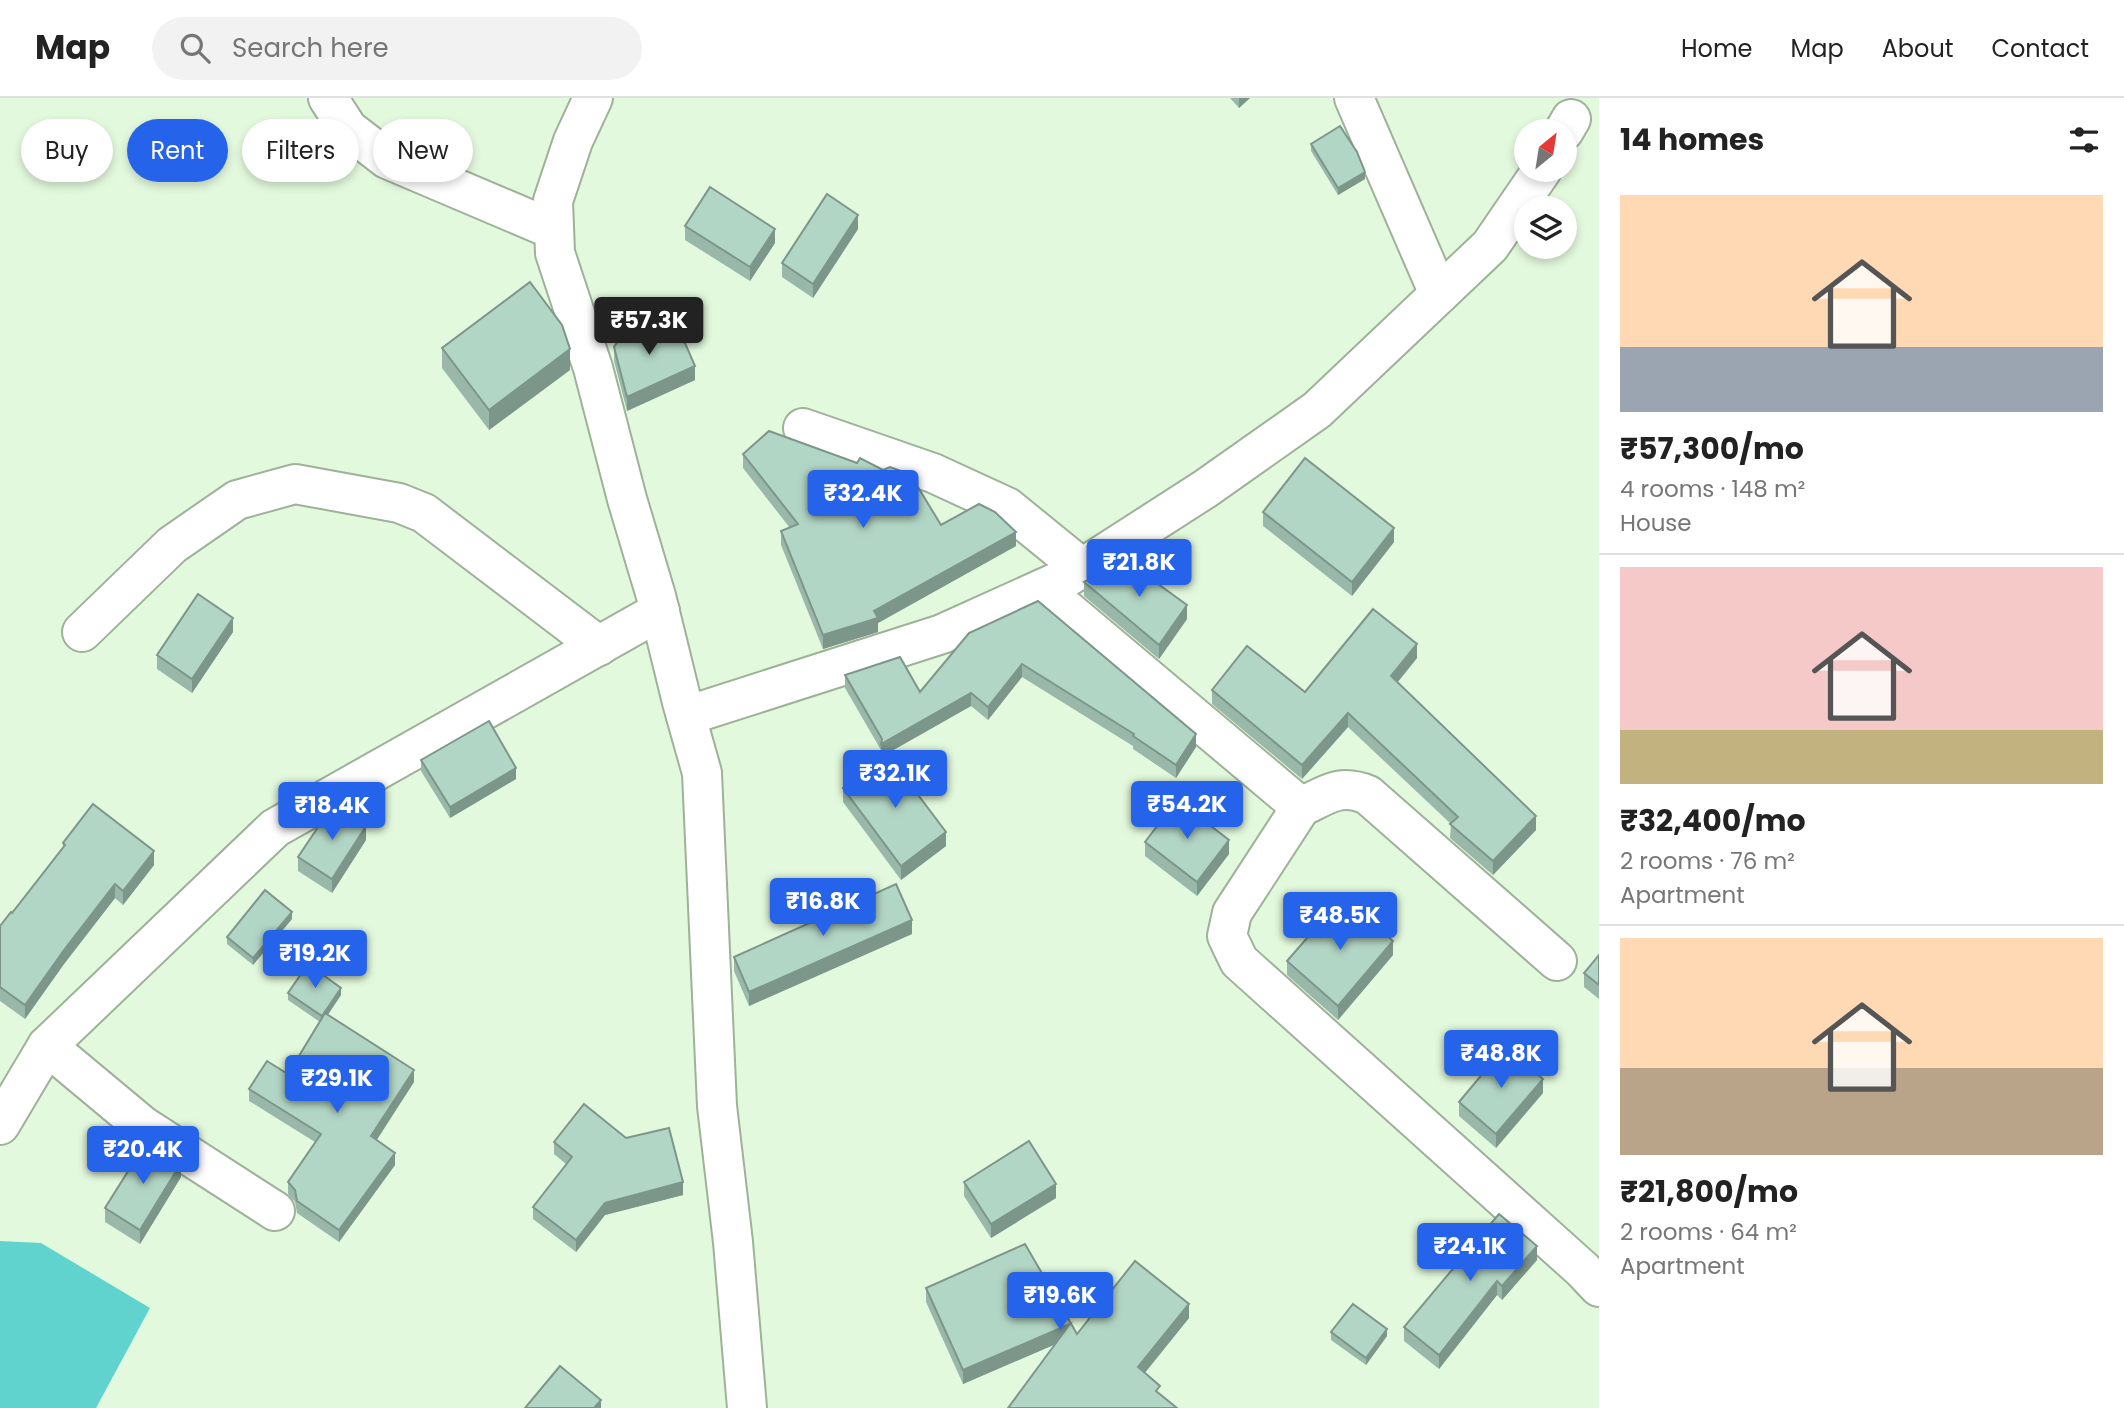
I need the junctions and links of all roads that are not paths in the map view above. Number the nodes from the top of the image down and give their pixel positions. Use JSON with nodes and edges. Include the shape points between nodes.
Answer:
{"nodes":[{"id":1,"x":328,"y":98,"type":"edge"},
{"id":2,"x":593,"y":98,"type":"edge"},
{"id":3,"x":1354,"y":98,"type":"edge"},
{"id":4,"x":1534,"y":182,"type":"edge"},
{"id":5,"x":554,"y":230,"type":"junction"},
{"id":6,"x":1439,"y":294,"type":"junction"},
{"id":7,"x":803,"y":428,"type":"dead end"},
{"id":8,"x":1082,"y":568,"type":"junction"},
{"id":9,"x":1042,"y":589,"type":"junction"},
{"id":10,"x":660,"y":611,"type":"junction"},
{"id":11,"x":82,"y":632,"type":"dead end"},
{"id":12,"x":599,"y":646,"type":"junction"},
{"id":13,"x":686,"y":716,"type":"junction"},
{"id":14,"x":1301,"y":807,"type":"junction"},
{"id":15,"x":1557,"y":961,"type":"dead end"},
{"id":16,"x":47,"y":1046,"type":"junction"},
{"id":17,"x":0,"y":1125,"type":"edge"},
{"id":18,"x":275,"y":1211,"type":"dead end"},
{"id":19,"x":1599,"y":1287,"type":"edge"},
{"id":20,"x":747,"y":1408,"type":"edge"}],
"edges":[{"from":1,"to":5,"type":"street","via":[[348,129],[387,159]]},
{"from":2,"to":5,"type":"street","via":[[553,201]]},
{"from":3,"to":6,"type":"street"},
{"from":4,"to":6,"type":"street","via":[[1490,246]]},
{"from":5,"to":10,"type":"street","via":[[555,253],[593,368]]},
{"from":6,"to":8,"type":"street","via":[[1317,410]]},
{"from":7,"to":8,"type":"street","via":[[933,473],[1007,507]]},
{"from":8,"to":9,"type":"street"},
{"from":9,"to":13,"type":"street","via":[[942,635]]},
{"from":9,"to":14,"type":"street"},
{"from":10,"to":12,"type":"street"},
{"from":10,"to":13,"type":"street"},
{"from":11,"to":12,"type":"street","via":[[172,545],[237,500],[295,484],[399,503],[424,513]]},
{"from":12,"to":16,"type":"street","via":[[275,828]]},
{"from":13,"to":20,"type":"street","via":[[702,773],[717,1106]]},
{"from":14,"to":15,"type":"street","via":[[1340,788],[1368,794]]},
{"from":14,"to":19,"type":"street","via":[[1232,913],[1227,936],[1239,961]]},
{"from":16,"to":17,"type":"street"},
{"from":16,"to":18,"type":"street","via":[[143,1126]]}]}
